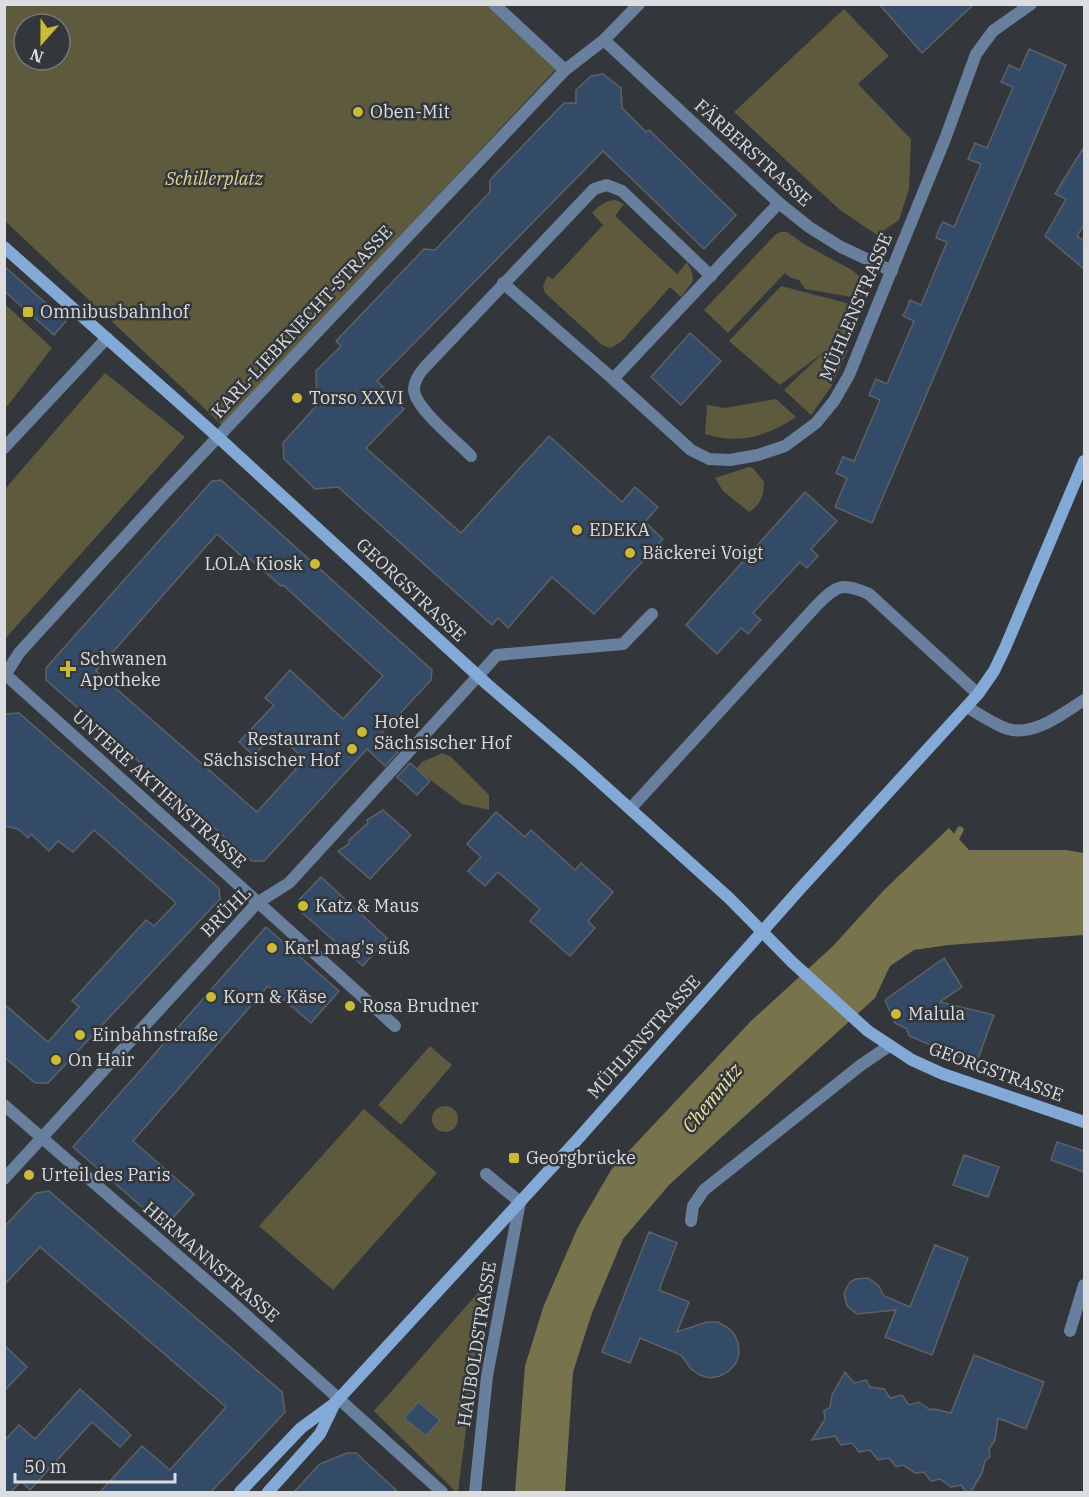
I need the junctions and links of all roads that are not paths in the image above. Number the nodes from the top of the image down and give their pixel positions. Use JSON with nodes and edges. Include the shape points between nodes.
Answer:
{"nodes":[{"id":1,"x":495,"y":4,"type":"edge"},
{"id":2,"x":639,"y":4,"type":"edge"},
{"id":3,"x":1031,"y":4,"type":"edge"},
{"id":4,"x":604,"y":40,"type":"junction"},
{"id":5,"x":565,"y":70,"type":"junction"},
{"id":6,"x":779,"y":203,"type":"junction"},
{"id":7,"x":4,"y":247,"type":"edge"},
{"id":8,"x":892,"y":271,"type":"junction"},
{"id":9,"x":711,"y":276,"type":"junction"},
{"id":10,"x":503,"y":282,"type":"junction"},
{"id":11,"x":107,"y":338,"type":"junction"},
{"id":12,"x":613,"y":379,"type":"junction"},
{"id":13,"x":219,"y":438,"type":"junction"},
{"id":14,"x":5,"y":446,"type":"edge"},
{"id":15,"x":471,"y":456,"type":"dead end"},
{"id":16,"x":1084,"y":461,"type":"edge"},
{"id":17,"x":652,"y":614,"type":"dead end"},
{"id":18,"x":5,"y":676,"type":"edge"},
{"id":19,"x":478,"y":676,"type":"junction"},
{"id":20,"x":978,"y":694,"type":"junction"},
{"id":21,"x":1084,"y":700,"type":"edge"},
{"id":22,"x":967,"y":707,"type":"junction"},
{"id":23,"x":631,"y":808,"type":"junction"},
{"id":24,"x":257,"y":903,"type":"junction"},
{"id":25,"x":762,"y":932,"type":"junction"},
{"id":26,"x":395,"y":1026,"type":"dead end"},
{"id":27,"x":889,"y":1046,"type":"junction"},
{"id":28,"x":4,"y":1105,"type":"edge"},
{"id":29,"x":1084,"y":1122,"type":"edge"},
{"id":30,"x":42,"y":1138,"type":"junction"},
{"id":31,"x":486,"y":1174,"type":"dead end"},
{"id":32,"x":4,"y":1179,"type":"edge"},
{"id":33,"x":520,"y":1202,"type":"junction"},
{"id":34,"x":692,"y":1221,"type":"dead end"},
{"id":35,"x":1084,"y":1285,"type":"edge"},
{"id":36,"x":1070,"y":1331,"type":"dead end"},
{"id":37,"x":337,"y":1401,"type":"junction"},
{"id":38,"x":240,"y":1492,"type":"edge"},
{"id":39,"x":268,"y":1492,"type":"edge"},
{"id":40,"x":442,"y":1492,"type":"edge"},
{"id":41,"x":475,"y":1492,"type":"edge"}],
"edges":[{"from":1,"to":5,"type":"street"},
{"from":2,"to":4,"type":"street","name":"KARL-LIEBKNECHT-STRASSE"},
{"from":3,"to":8,"type":"street","name":"MÜHLENSTRASSE","via":[[993,31],[976,54]]},
{"from":4,"to":5,"type":"street","name":"KARL-LIEBKNECHT-STRASSE"},
{"from":4,"to":6,"type":"street","name":"FÄRBERSTRASSE"},
{"from":5,"to":13,"type":"street","name":"KARL-LIEBKNECHT-STRASSE"},
{"from":6,"to":8,"type":"street","name":"FÄRBERSTRASSE","via":[[841,247]]},
{"from":6,"to":9,"type":"street"},
{"from":7,"to":11,"type":"main road","name":"GEORGSTRASSE"},
{"from":8,"to":12,"type":"street","name":"MÜHLENSTRASSE","via":[[849,375],[834,401],[816,423],[785,446],[730,460],[709,459],[691,450]]},
{"from":9,"to":10,"type":"street","via":[[622,191],[607,185],[587,194]]},
{"from":9,"to":12,"type":"street"},
{"from":10,"to":12,"type":"street","name":"MÜHLENSTRASSE"},
{"from":10,"to":15,"type":"street","via":[[424,368],[414,387],[420,406]]},
{"from":11,"to":13,"type":"main road","name":"GEORGSTRASSE"},
{"from":11,"to":14,"type":"street"},
{"from":13,"to":18,"type":"street","name":"KARL-LIEBKNECHT-STRASSE","via":[[19,653]]},
{"from":13,"to":19,"type":"main road","name":"GEORGSTRASSE"},
{"from":16,"to":20,"type":"main road","name":"MÜHLENSTRASSE","via":[[1005,648]]},
{"from":17,"to":19,"type":"street","name":"BRÜHL","via":[[623,644],[497,655]]},
{"from":18,"to":24,"type":"street","name":"UNTERE AKTIENSTRASSE"},
{"from":19,"to":23,"type":"main road","name":"GEORGSTRASSE"},
{"from":19,"to":24,"type":"street","name":"BRÜHL","via":[[289,884]]},
{"from":20,"to":22,"type":"main road","name":"MÜHLENSTRASSE"},
{"from":20,"to":23,"type":"street","via":[[869,594],[842,586],[818,604]]},
{"from":21,"to":22,"type":"street","via":[[1029,730],[1008,729]]},
{"from":22,"to":25,"type":"main road","name":"MÜHLENSTRASSE"},
{"from":23,"to":25,"type":"main road","name":"GEORGSTRASSE"},
{"from":24,"to":26,"type":"street","name":"UNTERE AKTIENSTRASSE"},
{"from":24,"to":30,"type":"street","name":"BRÜHL"},
{"from":25,"to":27,"type":"main road","name":"GEORGSTRASSE"},
{"from":25,"to":33,"type":"main road","name":"MÜHLENSTRASSE"},
{"from":27,"to":29,"type":"main road","name":"GEORGSTRASSE","via":[[942,1074]]},
{"from":27,"to":34,"type":"street","via":[[704,1190],[693,1206]]},
{"from":28,"to":30,"type":"street","name":"HERMANNSTRASSE"},
{"from":30,"to":32,"type":"street","name":"BRÜHL"},
{"from":30,"to":37,"type":"street","name":"HERMANNSTRASSE","via":[[236,1306]]},
{"from":31,"to":33,"type":"street"},
{"from":33,"to":37,"type":"main road","name":"MÜHLENSTRASSE"},
{"from":33,"to":41,"type":"street","name":"HAUBOLDSTRASSE","via":[[487,1376]]},
{"from":35,"to":36,"type":"street"},
{"from":37,"to":38,"type":"main road","name":"MÜHLENSTRASSE","via":[[301,1428]]},
{"from":37,"to":39,"type":"main road","name":"MÜHLENSTRASSE","via":[[320,1434]]},
{"from":37,"to":40,"type":"street"}]}
